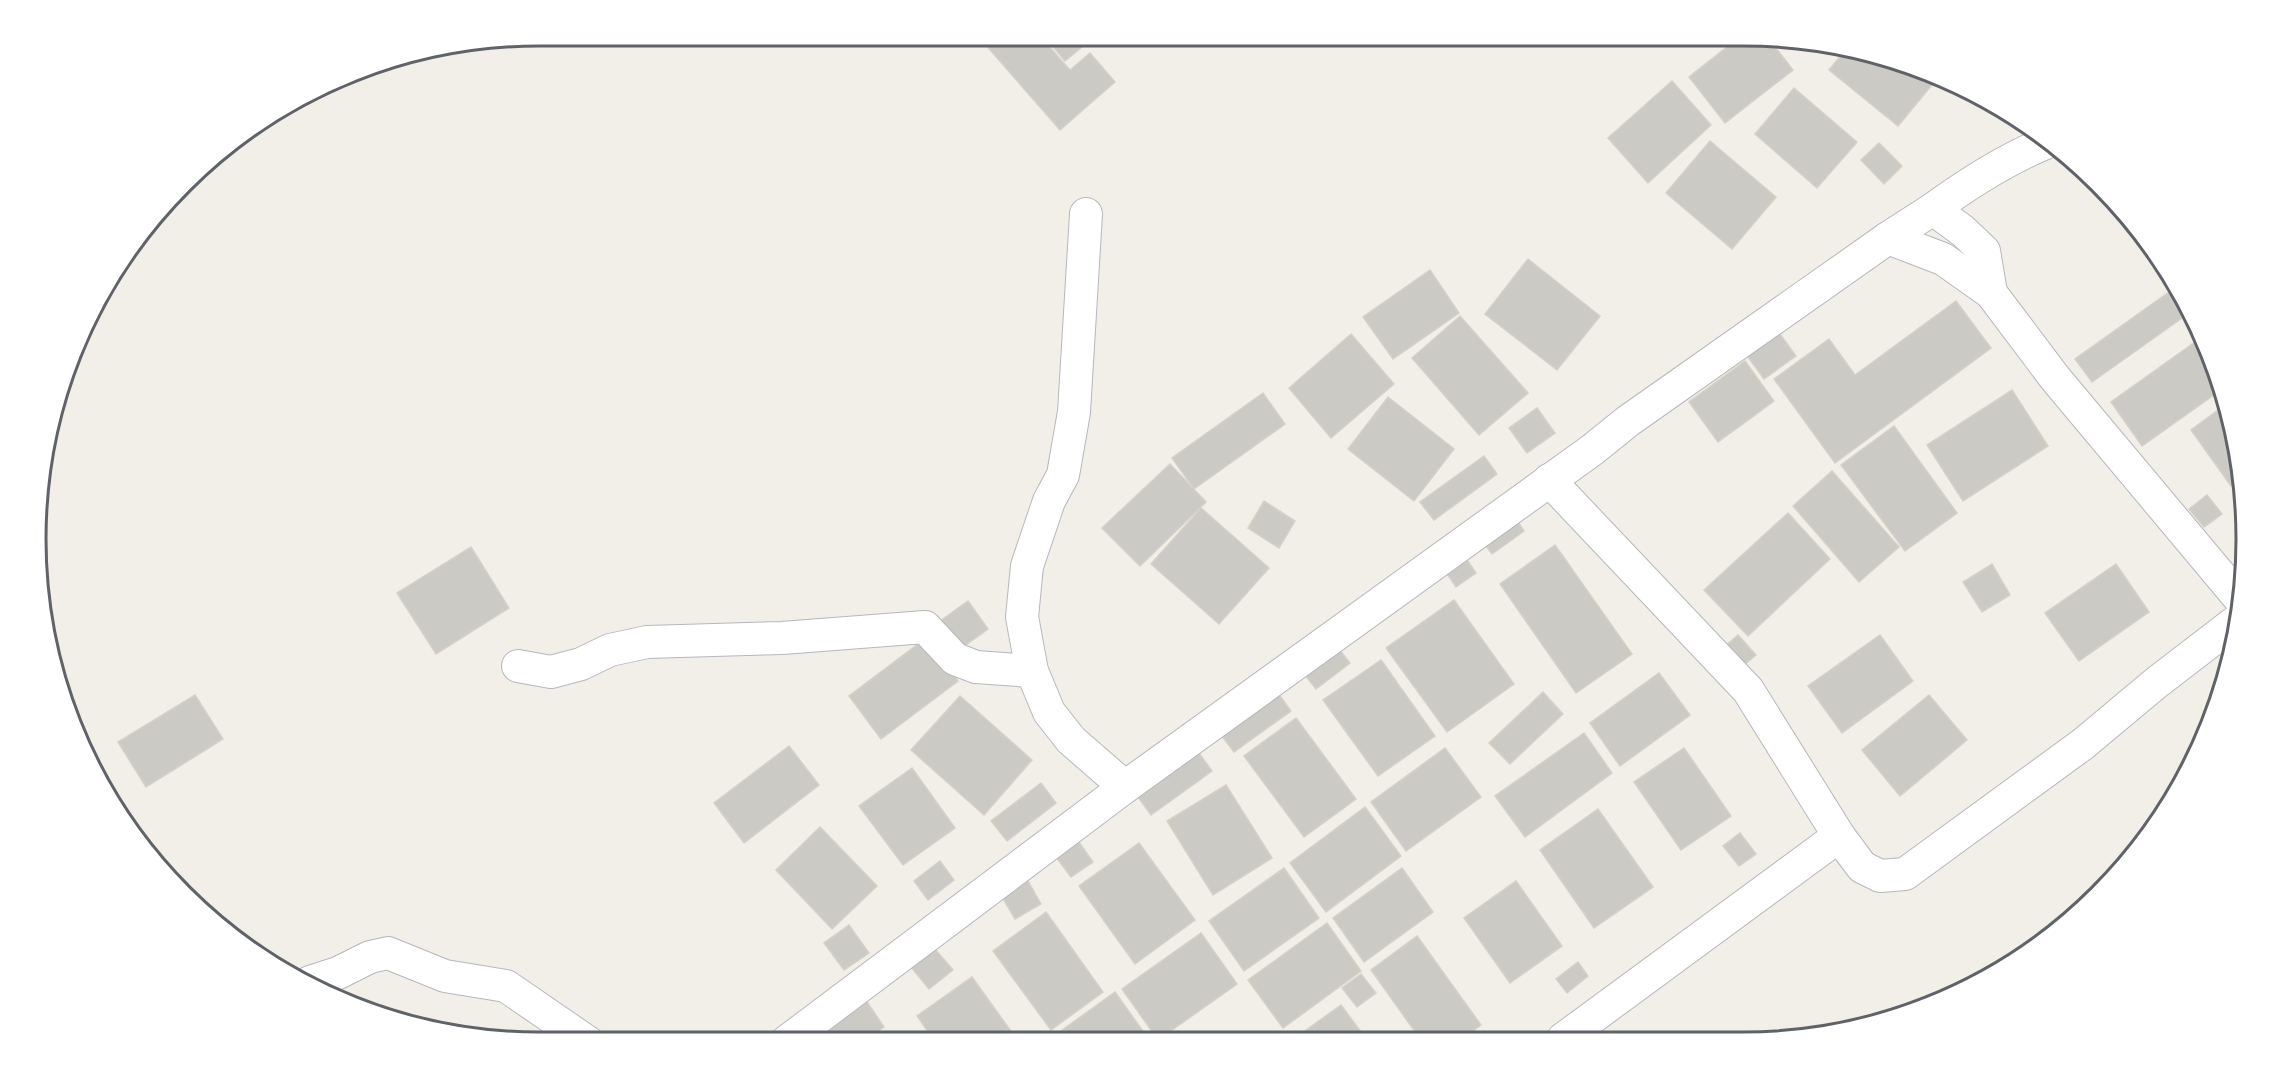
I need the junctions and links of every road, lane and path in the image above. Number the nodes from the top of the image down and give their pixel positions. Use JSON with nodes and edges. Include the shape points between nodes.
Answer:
{"nodes":[{"id":1,"x":2039,"y":145,"type":"edge"},
{"id":2,"x":1933,"y":208,"type":"junction"},
{"id":3,"x":1086,"y":214,"type":"dead end"},
{"id":4,"x":1888,"y":238,"type":"junction"},
{"id":5,"x":1991,"y":293,"type":"junction"},
{"id":6,"x":1549,"y":480,"type":"junction"},
{"id":7,"x":2232,"y":590,"type":"edge"},
{"id":8,"x":2227,"y":628,"type":"edge"},
{"id":9,"x":518,"y":666,"type":"dead end"},
{"id":10,"x":1032,"y":671,"type":"junction"},
{"id":11,"x":1125,"y":787,"type":"junction"},
{"id":12,"x":1839,"y":836,"type":"junction"},
{"id":13,"x":317,"y":980,"type":"edge"},
{"id":14,"x":573,"y":1032,"type":"edge"},
{"id":15,"x":799,"y":1032,"type":"edge"},
{"id":16,"x":1574,"y":1032,"type":"edge"}],
"edges":[{"from":1,"to":2,"type":"street","via":[[2015,155]]},
{"from":2,"to":4,"type":"street"},
{"from":2,"to":5,"type":"street","via":[[1984,251]]},
{"from":3,"to":10,"type":"street","via":[[1074,412],[1063,475],[1049,501],[1027,566],[1022,617]]},
{"from":4,"to":5,"type":"street","via":[[1943,259]]},
{"from":4,"to":6,"type":"street"},
{"from":5,"to":7,"type":"street","via":[[2055,378]]},
{"from":6,"to":11,"type":"street"},
{"from":6,"to":12,"type":"street","via":[[1749,690]]},
{"from":8,"to":12,"type":"street","via":[[2083,744],[1905,874],[1880,876],[1862,867]]},
{"from":9,"to":10,"type":"street","via":[[551,672],[610,650],[647,642],[782,638],[924,627],[955,659],[976,667]]},
{"from":10,"to":11,"type":"street","via":[[1048,712],[1071,740]]},
{"from":11,"to":15,"type":"street"},
{"from":12,"to":16,"type":"street"},
{"from":13,"to":14,"type":"street","via":[[388,953],[445,976],[506,986]]}]}
